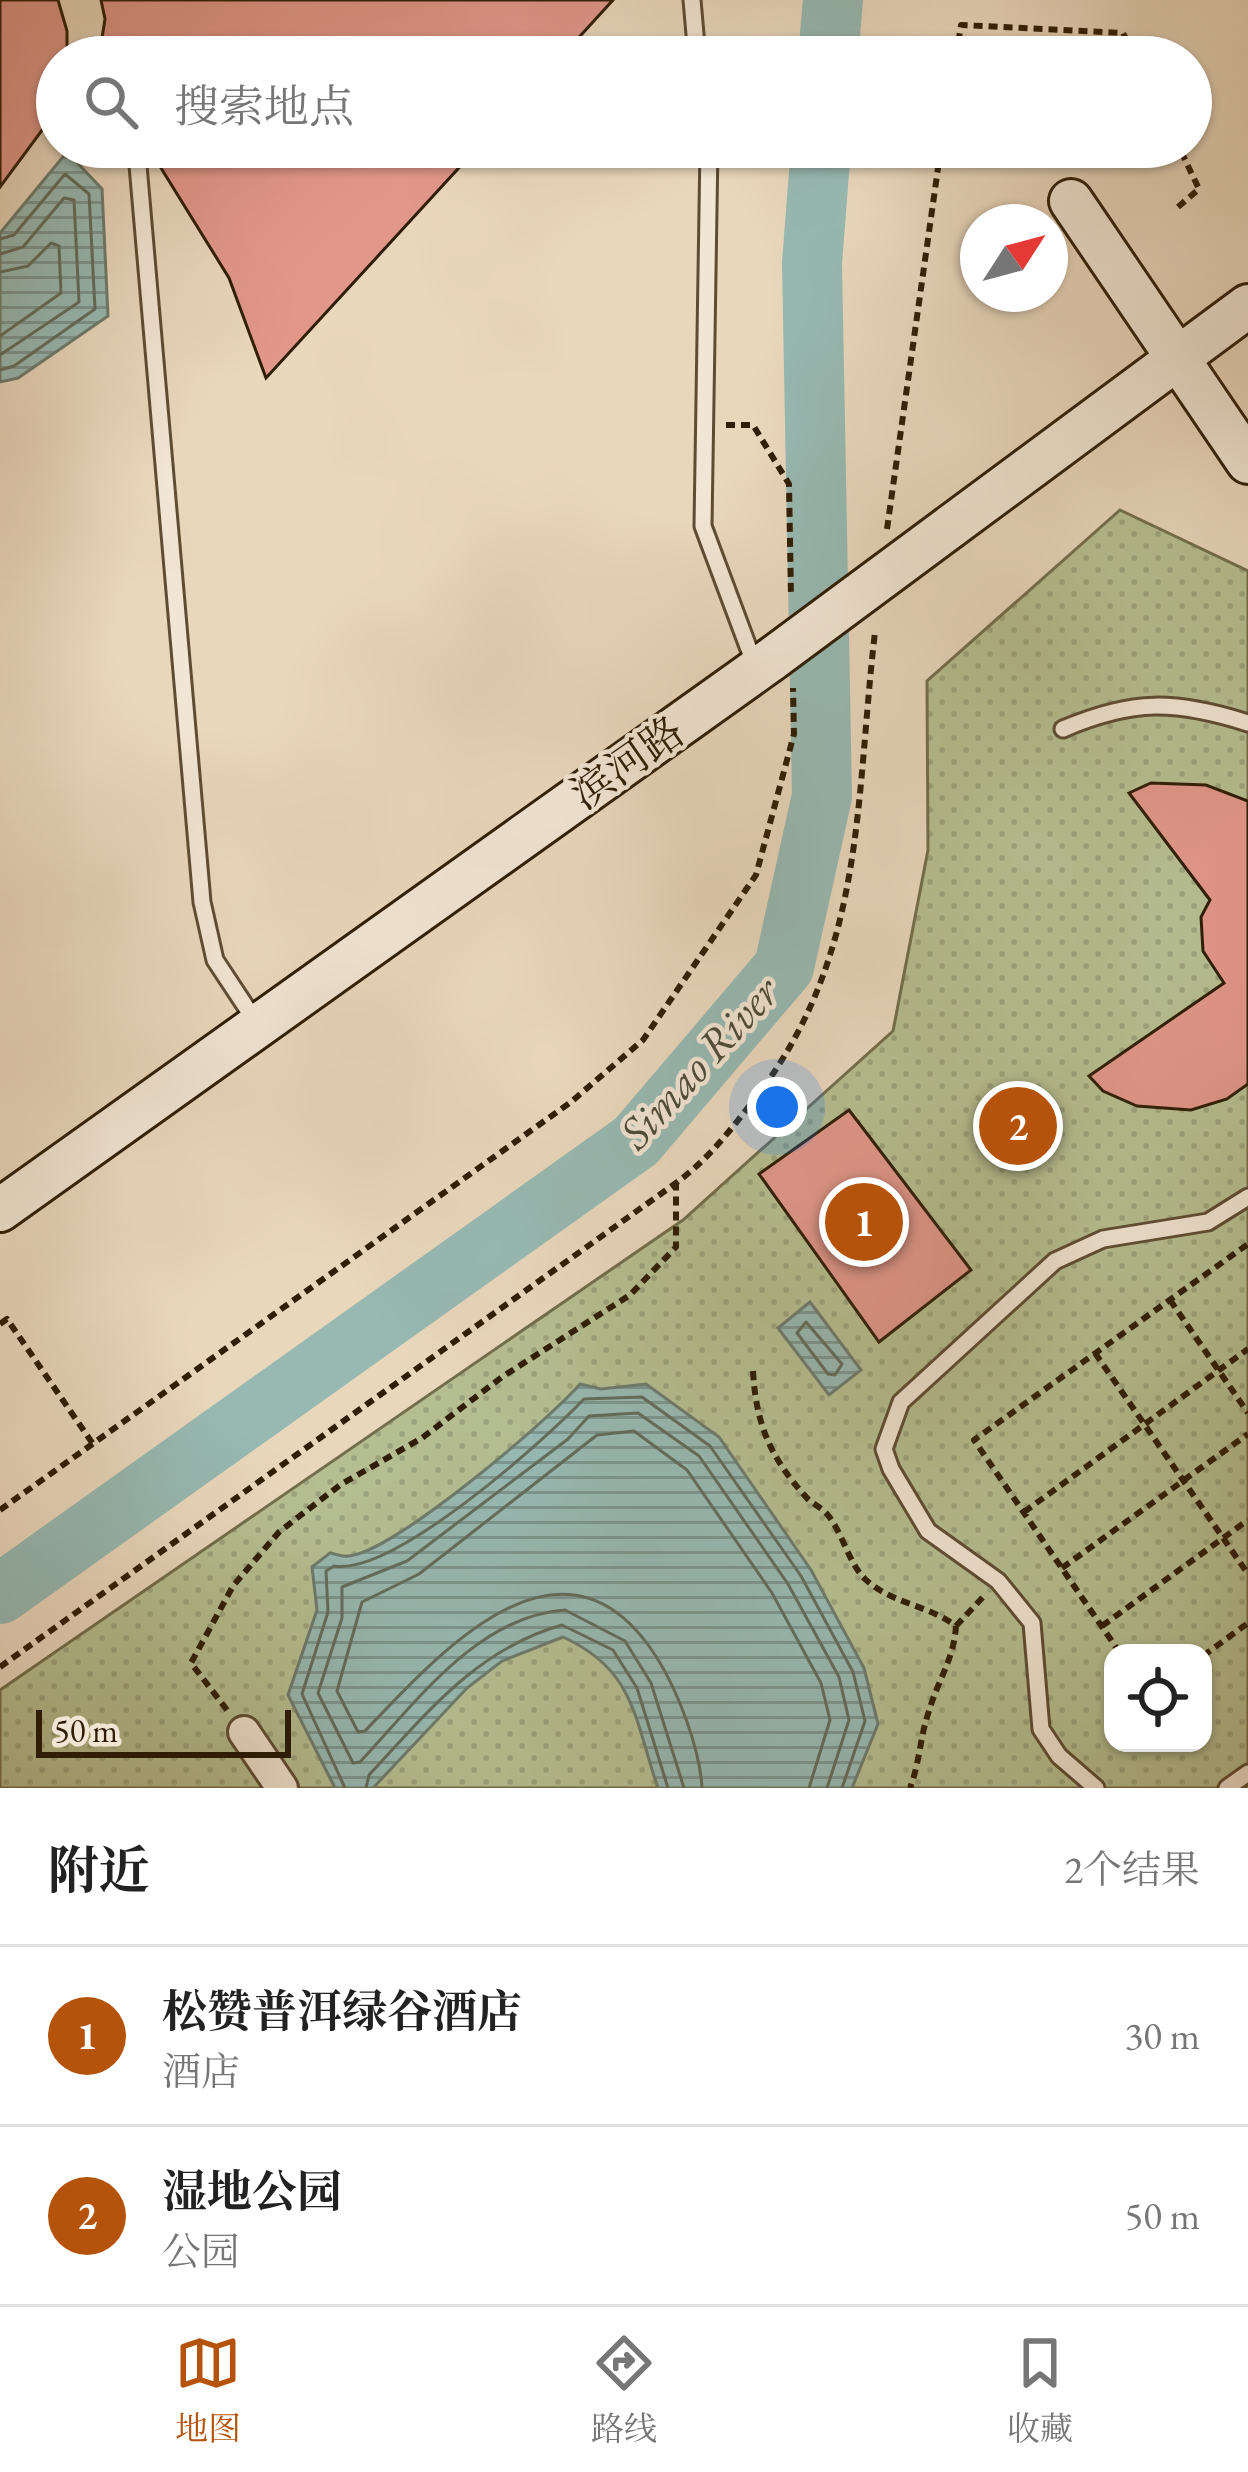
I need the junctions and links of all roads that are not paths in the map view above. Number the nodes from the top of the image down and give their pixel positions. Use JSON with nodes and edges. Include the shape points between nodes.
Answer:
{"nodes":[{"id":1,"x":692,"y":0,"type":"edge"},
{"id":2,"x":695,"y":36,"type":"edge"},
{"id":3,"x":138,"y":168,"type":"edge"},
{"id":4,"x":709,"y":168,"type":"edge"},
{"id":5,"x":1071,"y":201,"type":"dead end"},
{"id":6,"x":1248,"y":306,"type":"edge"},
{"id":7,"x":1177,"y":358,"type":"junction"},
{"id":8,"x":1248,"y":462,"type":"edge"},
{"id":9,"x":774,"y":665,"type":"junction"},
{"id":10,"x":1248,"y":723,"type":"edge"},
{"id":11,"x":1063,"y":729,"type":"dead end"},
{"id":12,"x":258,"y":1025,"type":"junction"},
{"id":13,"x":1248,"y":1197,"type":"edge"},
{"id":14,"x":0,"y":1210,"type":"edge"},
{"id":15,"x":244,"y":1732,"type":"road end"},
{"id":16,"x":1248,"y":1772,"type":"edge"},
{"id":17,"x":282,"y":1788,"type":"edge"},
{"id":18,"x":1096,"y":1788,"type":"edge"},
{"id":19,"x":1227,"y":1788,"type":"edge"}],
"edges":[{"from":1,"to":2,"type":"lane"},
{"from":3,"to":12,"type":"lane","via":[[202,902],[215,960]]},
{"from":4,"to":9,"type":"lane","via":[[703,526]]},
{"from":5,"to":7,"type":"street"},
{"from":6,"to":7,"type":"street","name":"滨河路"},
{"from":7,"to":8,"type":"street"},
{"from":7,"to":9,"type":"street","name":"滨河路","bridge":true},
{"from":9,"to":12,"type":"street","name":"滨河路"},
{"from":10,"to":11,"type":"lane","via":[[1131,704]]},
{"from":12,"to":14,"type":"street","name":"滨河路"},
{"from":13,"to":18,"type":"lane","via":[[1208,1222],[1103,1239],[1055,1261],[901,1402],[884,1449],[928,1531],[998,1581],[1032,1623],[1041,1730]]},
{"from":15,"to":17,"type":"street"},
{"from":16,"to":19,"type":"lane"}]}
